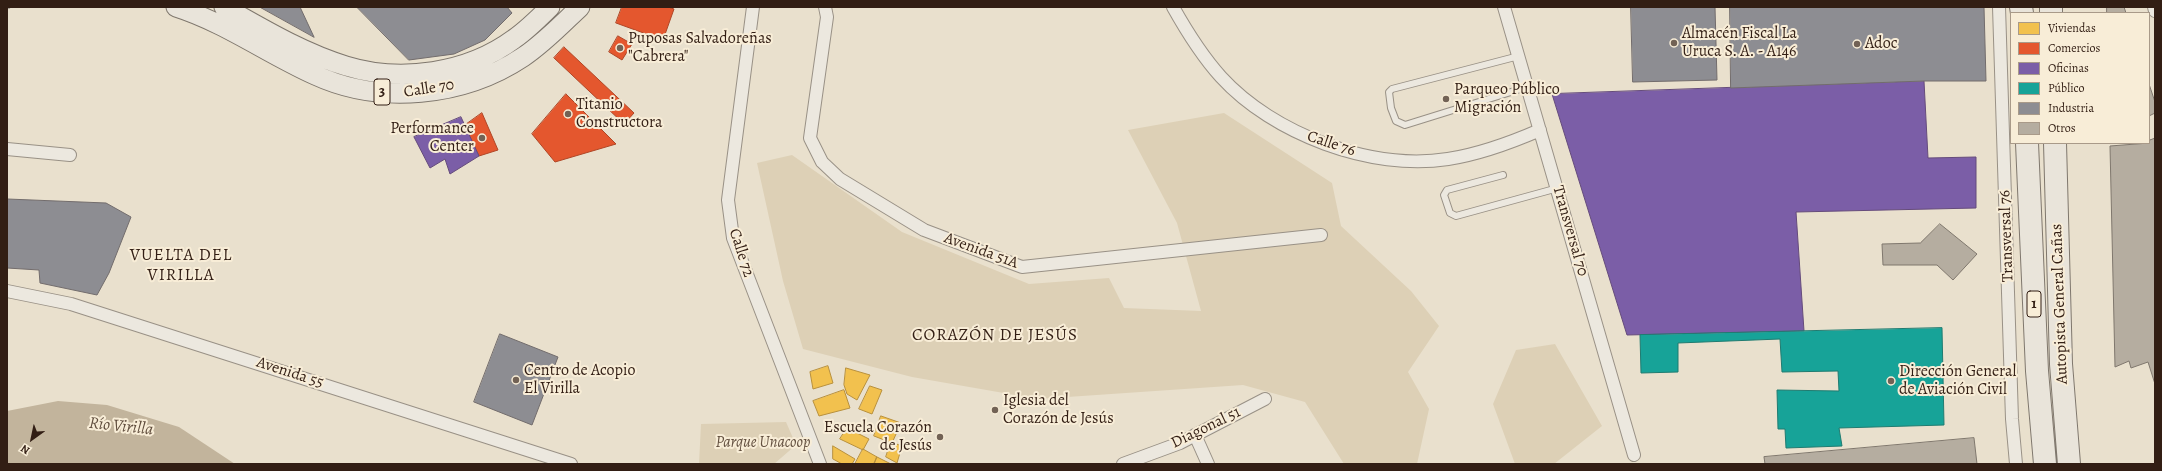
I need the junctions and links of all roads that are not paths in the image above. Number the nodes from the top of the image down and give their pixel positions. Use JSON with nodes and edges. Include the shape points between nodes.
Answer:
{"nodes":[{"id":1,"x":176,"y":7,"type":"edge"},
{"id":2,"x":224,"y":7,"type":"edge"},
{"id":3,"x":580,"y":7,"type":"edge"},
{"id":4,"x":753,"y":7,"type":"edge"},
{"id":5,"x":825,"y":7,"type":"edge"},
{"id":6,"x":1173,"y":7,"type":"edge"},
{"id":7,"x":1504,"y":7,"type":"edge"},
{"id":8,"x":1999,"y":7,"type":"edge"},
{"id":9,"x":2154,"y":7,"type":"edge"},
{"id":10,"x":2155,"y":10,"type":"edge"},
{"id":11,"x":543,"y":11,"type":"edge"},
{"id":12,"x":1518,"y":56,"type":"junction"},
{"id":13,"x":1527,"y":87,"type":"junction"},
{"id":14,"x":1540,"y":130,"type":"junction"},
{"id":15,"x":2027,"y":144,"type":"edge"},
{"id":16,"x":2055,"y":144,"type":"edge"},
{"id":17,"x":7,"y":149,"type":"edge"},
{"id":18,"x":70,"y":155,"type":"dead end"},
{"id":19,"x":1503,"y":175,"type":"dead end"},
{"id":20,"x":1558,"y":188,"type":"junction"},
{"id":21,"x":1320,"y":235,"type":"dead end"},
{"id":22,"x":7,"y":290,"type":"edge"},
{"id":23,"x":1266,"y":399,"type":"dead end"},
{"id":24,"x":1195,"y":435,"type":"junction"},
{"id":25,"x":1634,"y":455,"type":"dead end"},
{"id":26,"x":571,"y":464,"type":"edge"},
{"id":27,"x":820,"y":464,"type":"edge"},
{"id":28,"x":1123,"y":464,"type":"edge"},
{"id":29,"x":1208,"y":464,"type":"edge"},
{"id":30,"x":2016,"y":464,"type":"edge"},
{"id":31,"x":2045,"y":464,"type":"edge"},
{"id":32,"x":2070,"y":464,"type":"edge"}],
"edges":[{"from":1,"to":3,"type":"main road","name":"Calle 70","number":"3","via":[[219,24],[315,76],[353,89],[394,94],[425,93],[498,70],[523,56]]},
{"from":2,"to":11,"type":"main road","name":"Calle 70","number":"3","via":[[293,44],[347,67],[415,74],[450,68],[487,55],[514,39]]},
{"from":4,"to":27,"type":"street","name":"Calle 72","via":[[728,200],[733,238]]},
{"from":5,"to":21,"type":"street","name":"Avenida 51A","via":[[827,17],[810,138],[822,162],[840,179],[924,230],[1022,267]]},
{"from":6,"to":14,"type":"street","name":"Calle 76","via":[[1191,40],[1222,78],[1259,110],[1302,135],[1348,152],[1397,160],[1446,159],[1495,149]]},
{"from":7,"to":12,"type":"street","name":"Transversal 70"},
{"from":8,"to":30,"type":"street","name":"Transversal 76","via":[[2012,411]]},
{"from":9,"to":10,"type":"street"},
{"from":12,"to":13,"type":"street","name":"Transversal 70"},
{"from":12,"to":13,"type":"lane","via":[[1392,89],[1388,96],[1391,108],[1396,121],[1404,125]]},
{"from":13,"to":14,"type":"street","name":"Transversal 70"},
{"from":14,"to":20,"type":"street","name":"Transversal 70"},
{"from":15,"to":31,"type":"highway","name":"Autopista General Cañas","number":"1","via":[[2037,371]]},
{"from":16,"to":32,"type":"highway","name":"Autopista General Cañas","number":"1","via":[[2061,364]]},
{"from":17,"to":18,"type":"street"},
{"from":19,"to":20,"type":"lane","via":[[1447,190],[1444,195],[1450,213],[1456,216]]},
{"from":20,"to":25,"type":"street","name":"Transversal 70"},
{"from":22,"to":26,"type":"street","name":"Avenida 55","via":[[94,311]]},
{"from":23,"to":24,"type":"street","name":"Diagonal 51"},
{"from":24,"to":28,"type":"street","name":"Diagonal 51"},
{"from":24,"to":29,"type":"street"}]}
